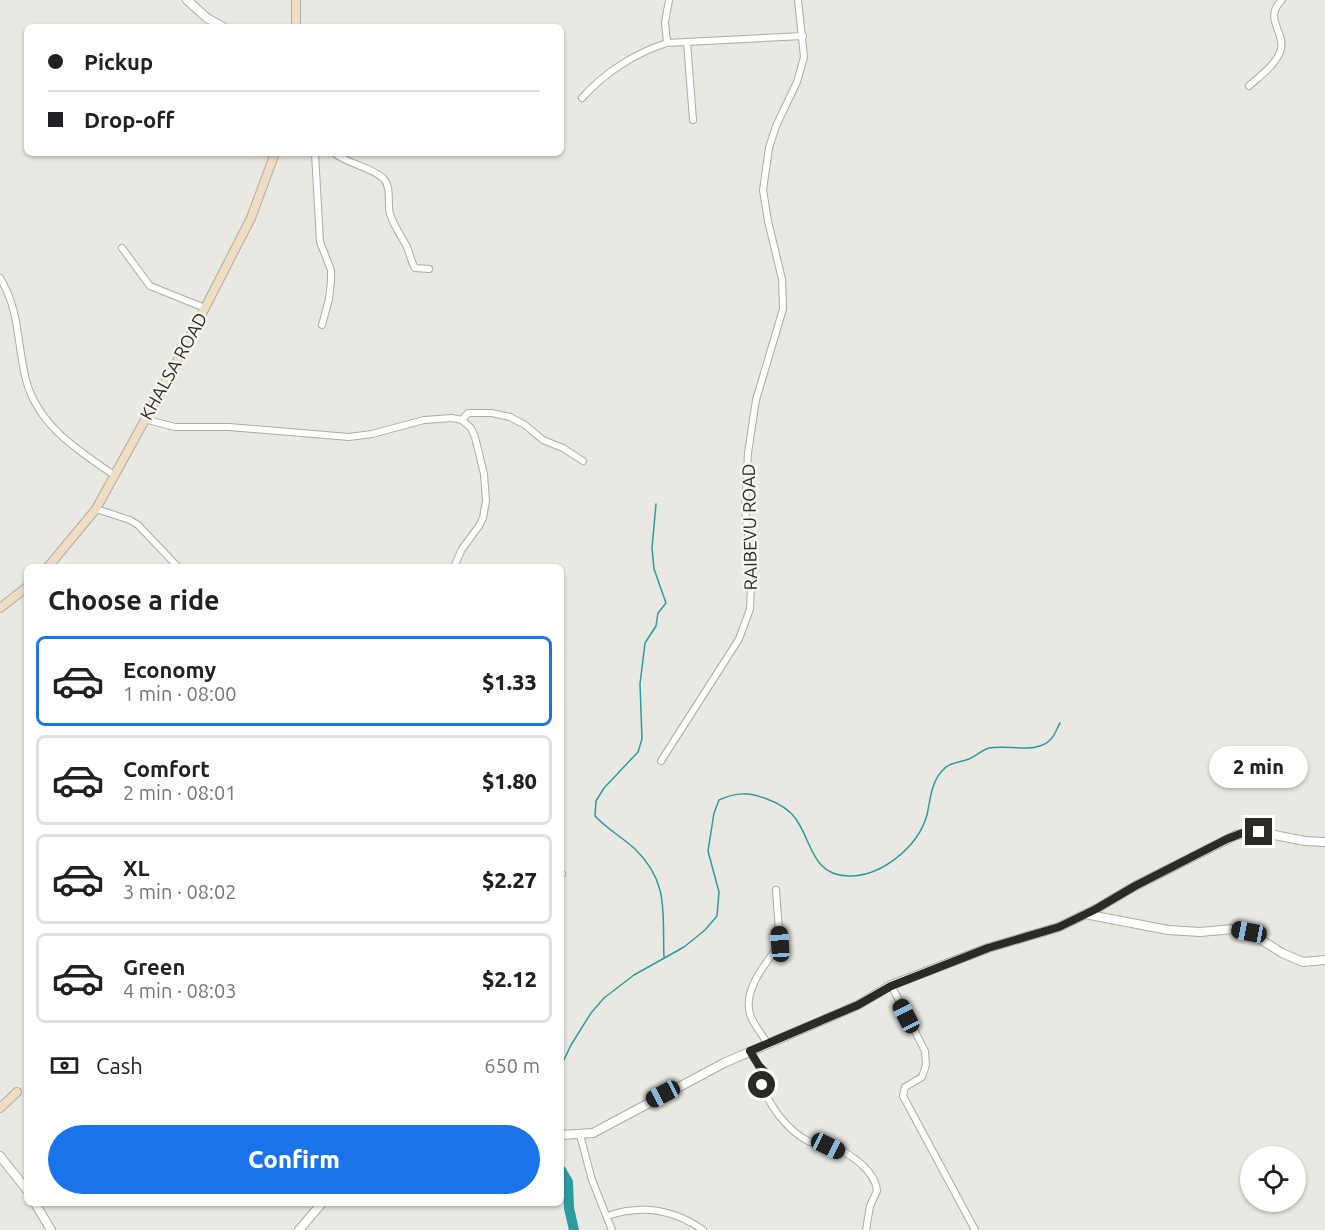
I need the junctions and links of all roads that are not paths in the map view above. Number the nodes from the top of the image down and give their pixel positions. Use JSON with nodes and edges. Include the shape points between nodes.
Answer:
{"nodes":[{"id":1,"x":187,"y":0,"type":"edge"},
{"id":2,"x":296,"y":0,"type":"edge"},
{"id":3,"x":669,"y":0,"type":"edge"},
{"id":4,"x":798,"y":0,"type":"edge"},
{"id":5,"x":1282,"y":0,"type":"edge"},
{"id":6,"x":218,"y":24,"type":"edge"},
{"id":7,"x":296,"y":24,"type":"edge"},
{"id":8,"x":803,"y":36,"type":"junction"},
{"id":9,"x":687,"y":42,"type":"junction"},
{"id":10,"x":667,"y":43,"type":"junction"},
{"id":11,"x":1250,"y":86,"type":"dead end"},
{"id":12,"x":582,"y":98,"type":"dead end"},
{"id":13,"x":693,"y":120,"type":"dead end"},
{"id":14,"x":274,"y":156,"type":"edge"},
{"id":15,"x":315,"y":156,"type":"edge"},
{"id":16,"x":338,"y":156,"type":"edge"},
{"id":17,"x":122,"y":248,"type":"dead end"},
{"id":18,"x":429,"y":269,"type":"dead end"},
{"id":19,"x":0,"y":278,"type":"edge"},
{"id":20,"x":205,"y":308,"type":"junction"},
{"id":21,"x":322,"y":325,"type":"dead end"},
{"id":22,"x":144,"y":419,"type":"junction"},
{"id":23,"x":462,"y":420,"type":"junction"},
{"id":24,"x":583,"y":460,"type":"dead end"},
{"id":25,"x":114,"y":475,"type":"junction"},
{"id":26,"x":96,"y":509,"type":"junction"},
{"id":27,"x":50,"y":564,"type":"edge"},
{"id":28,"x":175,"y":564,"type":"edge"},
{"id":29,"x":455,"y":564,"type":"edge"},
{"id":30,"x":24,"y":589,"type":"edge"},
{"id":31,"x":0,"y":608,"type":"edge"},
{"id":32,"x":661,"y":760,"type":"dead end"},
{"id":33,"x":1325,"y":843,"type":"edge"},
{"id":34,"x":776,"y":890,"type":"dead end"},
{"id":35,"x":1085,"y":914,"type":"junction"},
{"id":36,"x":1325,"y":960,"type":"edge"},
{"id":37,"x":891,"y":986,"type":"junction"},
{"id":38,"x":767,"y":1043,"type":"junction"},
{"id":39,"x":750,"y":1051,"type":"junction"},
{"id":40,"x":17,"y":1092,"type":"dead end"},
{"id":41,"x":0,"y":1108,"type":"edge"},
{"id":42,"x":580,"y":1135,"type":"junction"},
{"id":43,"x":564,"y":1136,"type":"edge"},
{"id":44,"x":0,"y":1156,"type":"edge"},
{"id":45,"x":24,"y":1186,"type":"edge"},
{"id":46,"x":37,"y":1206,"type":"edge"},
{"id":47,"x":319,"y":1206,"type":"edge"},
{"id":48,"x":607,"y":1216,"type":"junction"},
{"id":49,"x":51,"y":1230,"type":"edge"},
{"id":50,"x":299,"y":1230,"type":"edge"},
{"id":51,"x":612,"y":1230,"type":"edge"},
{"id":52,"x":703,"y":1230,"type":"edge"},
{"id":53,"x":866,"y":1230,"type":"edge"},
{"id":54,"x":975,"y":1230,"type":"edge"}],
"edges":[{"from":1,"to":6,"type":"street"},
{"from":2,"to":7,"type":"main road"},
{"from":3,"to":10,"type":"street"},
{"from":4,"to":8,"type":"street","name":"RAIBEVU ROAD"},
{"from":5,"to":11,"type":"street","via":[[1274,19],[1280,52]]},
{"from":8,"to":9,"type":"street"},
{"from":8,"to":32,"type":"street","name":"RAIBEVU ROAD","via":[[801,69],[769,148],[763,190],[782,279],[783,309],[756,400],[748,453],[745,509],[752,566],[750,609],[739,639]]},
{"from":9,"to":10,"type":"street"},
{"from":9,"to":13,"type":"street"},
{"from":10,"to":12,"type":"street","via":[[646,50],[595,83]]},
{"from":14,"to":20,"type":"main road","name":"KHALSA ROAD","via":[[251,218]]},
{"from":15,"to":21,"type":"street","via":[[320,242],[331,270]]},
{"from":16,"to":18,"type":"street","via":[[385,180],[390,213],[413,266]]},
{"from":17,"to":20,"type":"street","via":[[150,286]]},
{"from":19,"to":25,"type":"street","via":[[14,306],[26,379],[35,403],[50,427]]},
{"from":20,"to":22,"type":"main road","name":"KHALSA ROAD"},
{"from":22,"to":23,"type":"street","via":[[175,427],[229,427],[349,437],[372,435],[424,420]]},
{"from":22,"to":25,"type":"main road","name":"KHALSA ROAD"},
{"from":23,"to":24,"type":"street","via":[[468,413],[510,417],[543,440]]},
{"from":23,"to":29,"type":"street","via":[[475,437],[486,501],[483,518]]},
{"from":25,"to":26,"type":"main road","name":"KHALSA ROAD"},
{"from":26,"to":27,"type":"main road","name":"KHALSA ROAD"},
{"from":26,"to":28,"type":"street","via":[[138,525]]},
{"from":30,"to":31,"type":"main road"},
{"from":33,"to":35,"type":"street","via":[[1259,832],[1236,835]]},
{"from":34,"to":38,"type":"street","via":[[780,944],[749,995],[750,1014]]},
{"from":35,"to":36,"type":"street","via":[[1168,930],[1249,932],[1303,962]]},
{"from":35,"to":37,"type":"street","via":[[1059,927],[988,948]]},
{"from":37,"to":38,"type":"street","via":[[818,1024]]},
{"from":37,"to":54,"type":"street","via":[[926,1059],[922,1077],[906,1087],[903,1096]]},
{"from":38,"to":39,"type":"street"},
{"from":39,"to":42,"type":"street","via":[[679,1085],[603,1129]]},
{"from":39,"to":53,"type":"street","via":[[767,1074],[762,1083],[778,1115],[806,1140],[854,1159],[871,1176],[877,1191]]},
{"from":40,"to":41,"type":"main road"},
{"from":42,"to":43,"type":"street"},
{"from":42,"to":48,"type":"street"},
{"from":44,"to":45,"type":"street"},
{"from":46,"to":49,"type":"street"},
{"from":47,"to":50,"type":"street"},
{"from":48,"to":51,"type":"street"},
{"from":48,"to":52,"type":"street","via":[[655,1209],[688,1220]]}]}
